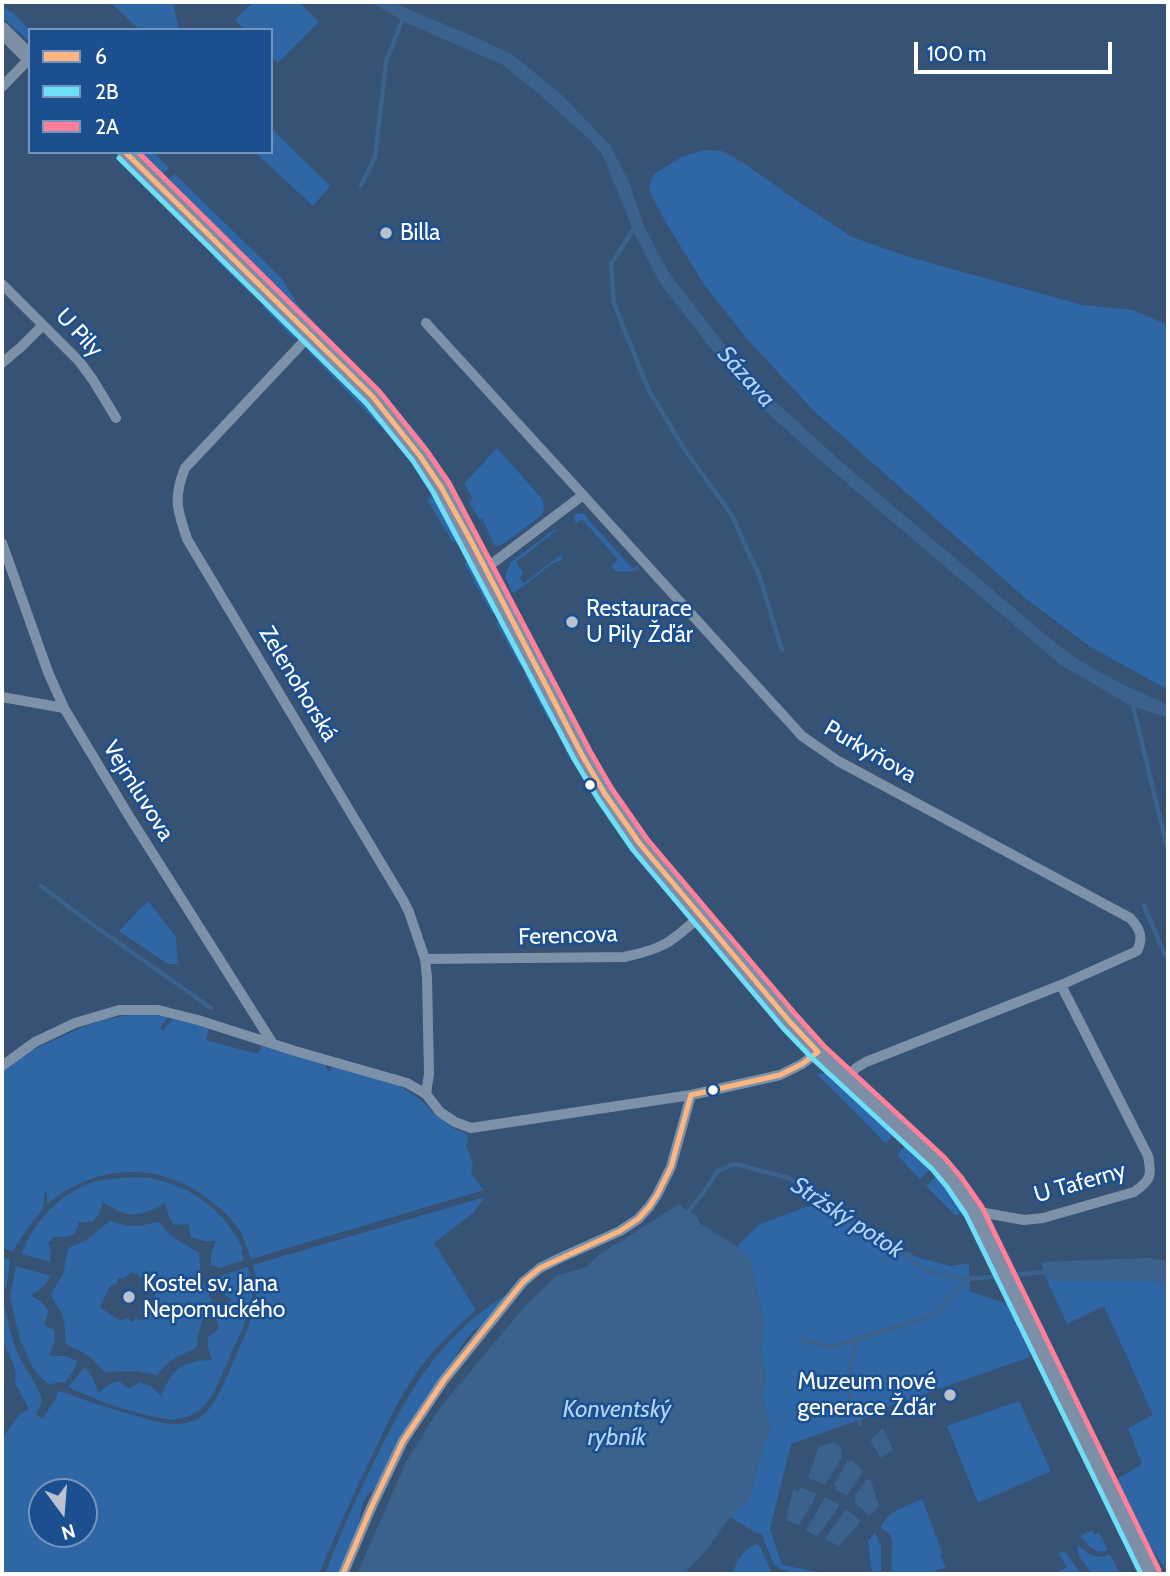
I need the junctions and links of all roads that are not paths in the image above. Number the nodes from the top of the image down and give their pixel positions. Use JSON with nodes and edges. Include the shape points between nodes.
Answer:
{"nodes":[{"id":1,"x":2,"y":30,"type":"edge"},
{"id":2,"x":28,"y":56,"type":"edge"},
{"id":3,"x":28,"y":60,"type":"edge"},
{"id":4,"x":2,"y":87,"type":"edge"},
{"id":5,"x":127,"y":154,"type":"edge"},
{"id":6,"x":2,"y":284,"type":"edge"},
{"id":7,"x":426,"y":323,"type":"dead end"},
{"id":8,"x":43,"y":324,"type":"junction"},
{"id":9,"x":310,"y":335,"type":"junction"},
{"id":10,"x":2,"y":363,"type":"edge"},
{"id":11,"x":116,"y":418,"type":"dead end"},
{"id":12,"x":583,"y":495,"type":"junction"},
{"id":13,"x":2,"y":543,"type":"edge"},
{"id":14,"x":485,"y":569,"type":"junction"},
{"id":15,"x":2,"y":697,"type":"edge"},
{"id":16,"x":64,"y":708,"type":"junction"},
{"id":17,"x":700,"y":916,"type":"junction"},
{"id":18,"x":425,"y":959,"type":"junction"},
{"id":19,"x":1060,"y":985,"type":"junction"},
{"id":20,"x":273,"y":1044,"type":"junction"},
{"id":21,"x":818,"y":1052,"type":"junction"},
{"id":22,"x":2,"y":1066,"type":"edge"},
{"id":23,"x":848,"y":1079,"type":"junction"},
{"id":24,"x":426,"y":1094,"type":"junction"},
{"id":25,"x":691,"y":1095,"type":"junction"},
{"id":26,"x":974,"y":1212,"type":"junction"},
{"id":27,"x":343,"y":1574,"type":"edge"},
{"id":28,"x":1151,"y":1574,"type":"edge"}],
"edges":[{"from":1,"to":2,"type":"main road"},
{"from":3,"to":4,"type":"street"},
{"from":5,"to":9,"type":"main road"},
{"from":6,"to":8,"type":"street","name":"U Pily"},
{"from":7,"to":12,"type":"street","name":"Purkyňova"},
{"from":8,"to":10,"type":"street"},
{"from":8,"to":11,"type":"street","name":"U Pily","via":[[79,361]]},
{"from":9,"to":14,"type":"main road","via":[[373,397],[420,456]]},
{"from":9,"to":18,"type":"street","name":"Zelenohorská","via":[[185,468],[178,485],[177,509],[187,539],[403,900]]},
{"from":12,"to":14,"type":"street"},
{"from":12,"to":19,"type":"street","name":"Purkyňova","via":[[802,736],[838,761],[1130,918],[1140,931],[1137,951]]},
{"from":13,"to":16,"type":"street","name":"Vejmluvova"},
{"from":14,"to":17,"type":"main road","via":[[605,794]]},
{"from":15,"to":16,"type":"street"},
{"from":16,"to":20,"type":"street","name":"Vejmluvova"},
{"from":17,"to":18,"type":"street","name":"Ferencova","via":[[673,941],[624,957]]},
{"from":17,"to":21,"type":"main road"},
{"from":18,"to":24,"type":"street","name":"Zelenohorská"},
{"from":19,"to":23,"type":"street","via":[[866,1062]]},
{"from":19,"to":26,"type":"street","name":"U Taferny","via":[[1148,1156],[1149,1179],[1134,1192],[1043,1218],[1024,1220]]},
{"from":20,"to":22,"type":"street","via":[[174,1013],[119,1010],[53,1033]]},
{"from":20,"to":24,"type":"street","via":[[407,1083]]},
{"from":21,"to":23,"type":"main road"},
{"from":21,"to":25,"type":"street","via":[[780,1075]]},
{"from":23,"to":26,"type":"main road","via":[[938,1163]]},
{"from":24,"to":25,"type":"street","via":[[440,1112],[471,1128]]},
{"from":25,"to":27,"type":"street","via":[[671,1167],[649,1207],[620,1231],[540,1268],[523,1282],[403,1441]]},
{"from":26,"to":28,"type":"main road"}]}
